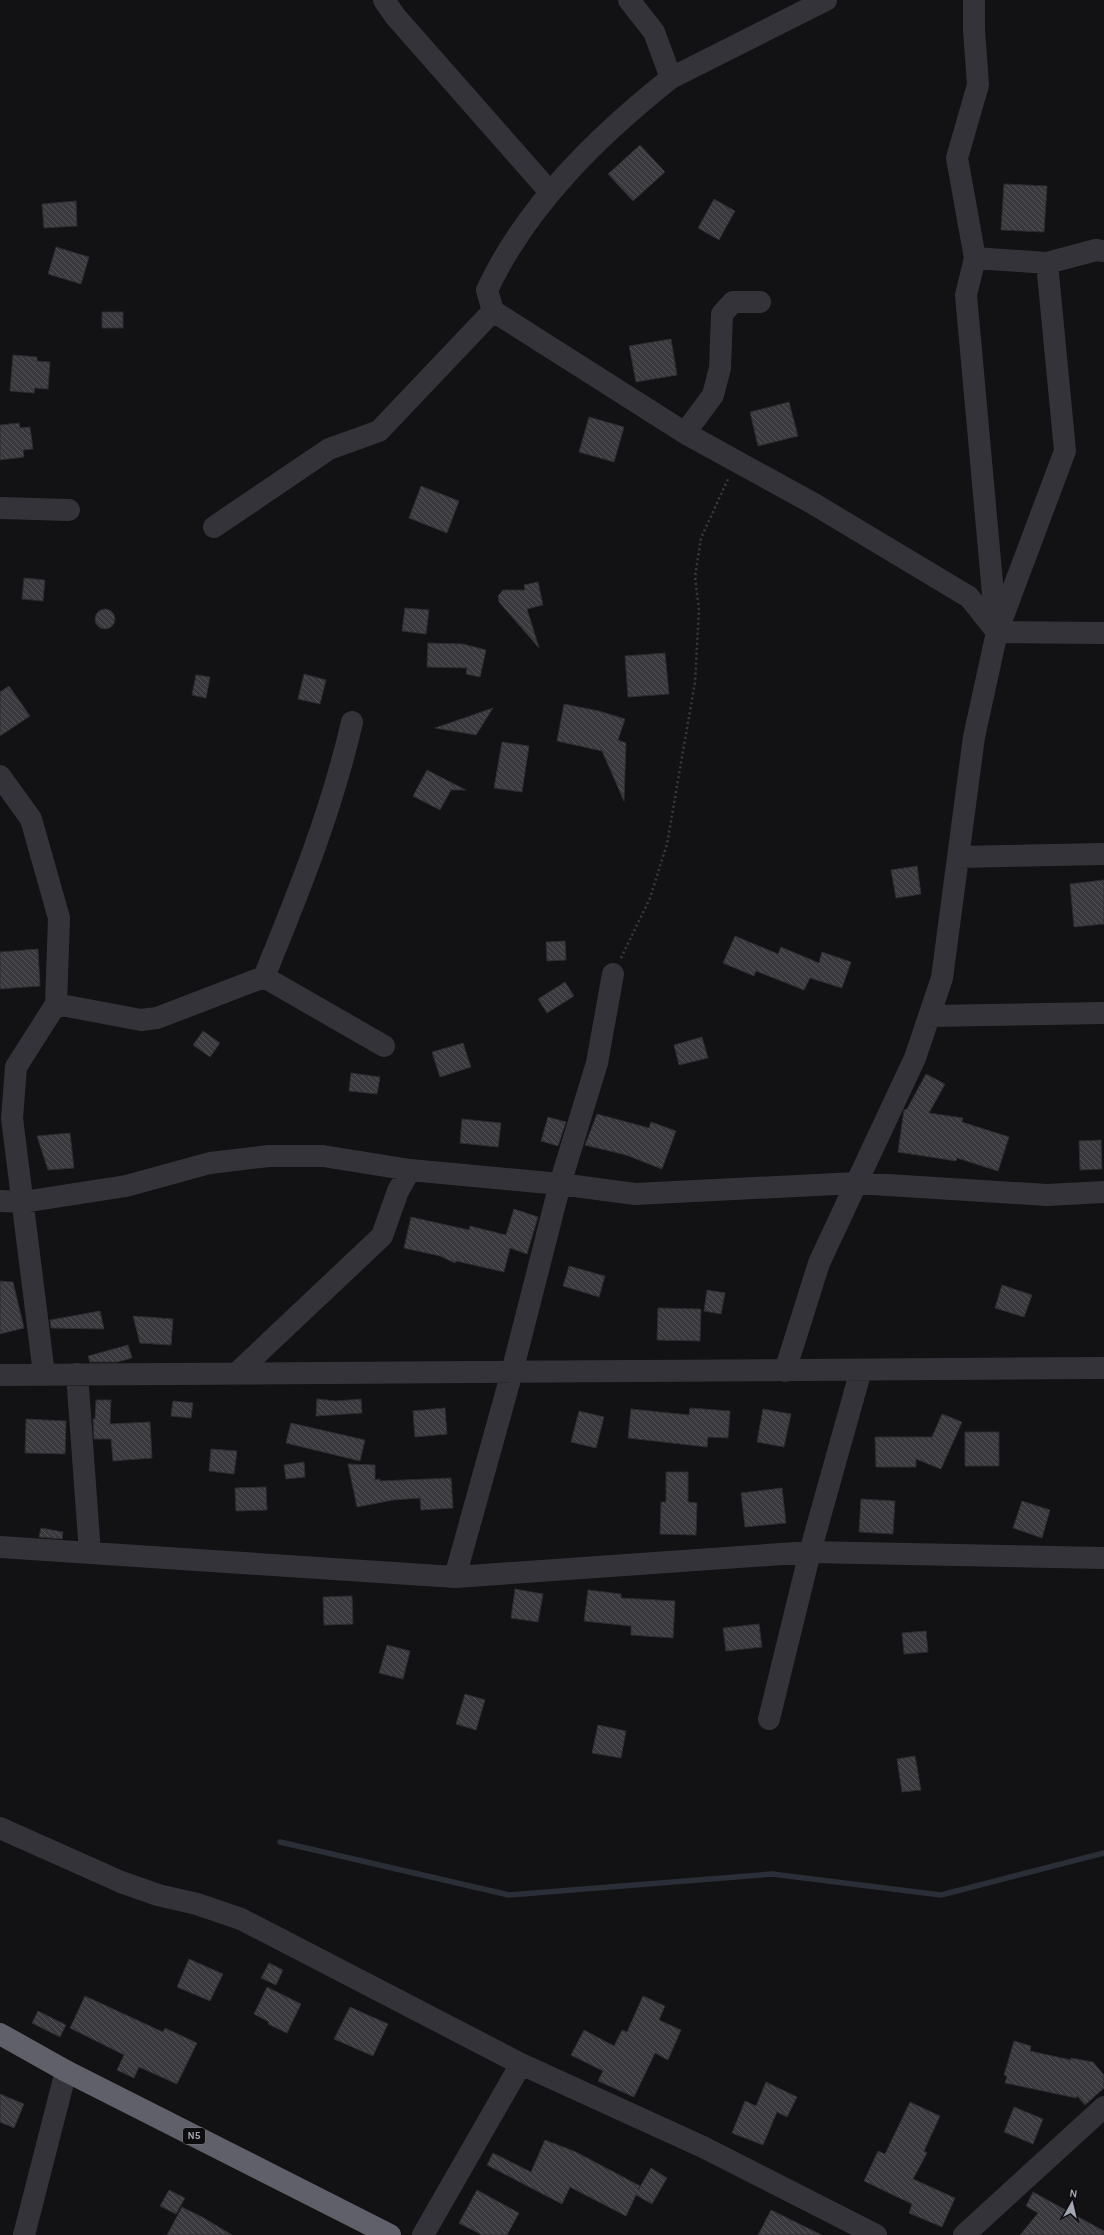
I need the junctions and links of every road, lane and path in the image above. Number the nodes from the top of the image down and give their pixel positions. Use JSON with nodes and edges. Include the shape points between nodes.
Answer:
{"nodes":[{"id":1,"x":384,"y":0,"type":"edge"},
{"id":2,"x":629,"y":0,"type":"edge"},
{"id":3,"x":826,"y":0,"type":"edge"},
{"id":4,"x":974,"y":0,"type":"edge"},
{"id":5,"x":671,"y":78,"type":"junction"},
{"id":6,"x":550,"y":191,"type":"junction"},
{"id":7,"x":1104,"y":251,"type":"edge"},
{"id":8,"x":975,"y":258,"type":"junction"},
{"id":9,"x":1047,"y":263,"type":"junction"},
{"id":10,"x":760,"y":302,"type":"dead end"},
{"id":11,"x":493,"y":311,"type":"junction"},
{"id":12,"x":685,"y":433,"type":"junction"},
{"id":13,"x":736,"y":461,"type":"junction"},
{"id":14,"x":0,"y":508,"type":"edge"},
{"id":15,"x":69,"y":510,"type":"dead end"},
{"id":16,"x":214,"y":527,"type":"dead end"},
{"id":17,"x":997,"y":632,"type":"junction"},
{"id":18,"x":1104,"y":633,"type":"edge"},
{"id":19,"x":352,"y":722,"type":"dead end"},
{"id":20,"x":0,"y":776,"type":"edge"},
{"id":21,"x":1104,"y":854,"type":"edge"},
{"id":22,"x":958,"y":857,"type":"junction"},
{"id":23,"x":613,"y":974,"type":"joint"},
{"id":24,"x":264,"y":977,"type":"junction"},
{"id":25,"x":56,"y":1004,"type":"junction"},
{"id":26,"x":1104,"y":1013,"type":"edge"},
{"id":27,"x":929,"y":1016,"type":"junction"},
{"id":28,"x":384,"y":1046,"type":"dead end"},
{"id":29,"x":7,"y":1083,"type":"edge"},
{"id":30,"x":410,"y":1170,"type":"junction"},
{"id":31,"x":856,"y":1183,"type":"junction"},
{"id":32,"x":560,"y":1184,"type":"junction"},
{"id":33,"x":1104,"y":1192,"type":"edge"},
{"id":34,"x":0,"y":1201,"type":"edge"},
{"id":35,"x":23,"y":1202,"type":"junction"},
{"id":36,"x":1104,"y":1368,"type":"edge"},
{"id":37,"x":861,"y":1370,"type":"junction"},
{"id":38,"x":785,"y":1371,"type":"junction"},
{"id":39,"x":512,"y":1372,"type":"junction"},
{"id":40,"x":0,"y":1374,"type":"edge"},
{"id":41,"x":44,"y":1374,"type":"junction"},
{"id":42,"x":77,"y":1374,"type":"junction"},
{"id":43,"x":237,"y":1374,"type":"junction"},
{"id":44,"x":0,"y":1547,"type":"edge"},
{"id":45,"x":810,"y":1552,"type":"junction"},
{"id":46,"x":90,"y":1553,"type":"junction"},
{"id":47,"x":1104,"y":1558,"type":"edge"},
{"id":48,"x":454,"y":1576,"type":"junction"},
{"id":49,"x":769,"y":1719,"type":"dead end"},
{"id":50,"x":0,"y":1828,"type":"edge"},
{"id":51,"x":0,"y":2034,"type":"edge"},
{"id":52,"x":520,"y":2064,"type":"junction"},
{"id":53,"x":66,"y":2071,"type":"junction"},
{"id":54,"x":1104,"y":2107,"type":"edge"},
{"id":55,"x":24,"y":2235,"type":"edge"},
{"id":56,"x":390,"y":2235,"type":"edge"},
{"id":57,"x":423,"y":2235,"type":"edge"},
{"id":58,"x":876,"y":2235,"type":"edge"},
{"id":59,"x":964,"y":2235,"type":"edge"}],
"edges":[{"from":1,"to":6,"type":"street","via":[[395,16]]},
{"from":2,"to":5,"type":"street","via":[[654,32]]},
{"from":3,"to":5,"type":"street"},
{"from":4,"to":8,"type":"street","via":[[978,85],[957,158]]},
{"from":5,"to":6,"type":"street","via":[[622,117]]},
{"from":6,"to":11,"type":"street","via":[[493,277],[487,290]]},
{"from":7,"to":9,"type":"street","via":[[1096,250]]},
{"from":8,"to":9,"type":"street"},
{"from":8,"to":17,"type":"street","via":[[966,296]]},
{"from":9,"to":17,"type":"street","via":[[1065,451]]},
{"from":10,"to":12,"type":"street","via":[[733,302],[722,314],[720,368],[713,395]]},
{"from":11,"to":12,"type":"street"},
{"from":11,"to":16,"type":"street","via":[[379,431],[329,448]]},
{"from":12,"to":13,"type":"street"},
{"from":13,"to":17,"type":"street","via":[[969,597]]},
{"from":13,"to":23,"type":"path","via":[[701,538],[695,577],[699,610],[695,682],[667,844],[650,898]]},
{"from":14,"to":15,"type":"street"},
{"from":17,"to":18,"type":"street"},
{"from":17,"to":22,"type":"street","via":[[974,737]]},
{"from":19,"to":24,"type":"street","via":[[343,760],[302,883]]},
{"from":20,"to":25,"type":"street","via":[[31,819],[59,918]]},
{"from":21,"to":22,"type":"street"},
{"from":22,"to":27,"type":"street","via":[[942,978]]},
{"from":23,"to":32,"type":"street","via":[[598,1063]]},
{"from":24,"to":25,"type":"street","via":[[157,1018],[141,1020]]},
{"from":24,"to":28,"type":"street"},
{"from":25,"to":29,"type":"street"},
{"from":26,"to":27,"type":"street"},
{"from":27,"to":31,"type":"street","via":[[915,1058]]},
{"from":29,"to":35,"type":"street"},
{"from":30,"to":32,"type":"street"},
{"from":30,"to":35,"type":"street","via":[[323,1156],[269,1156],[210,1163],[126,1186]]},
{"from":30,"to":43,"type":"street","via":[[398,1191],[382,1236]]},
{"from":31,"to":32,"type":"street","via":[[635,1194]]},
{"from":31,"to":33,"type":"street","via":[[1047,1195]]},
{"from":31,"to":38,"type":"street","via":[[820,1263]]},
{"from":32,"to":39,"type":"street"},
{"from":34,"to":35,"type":"street"},
{"from":35,"to":41,"type":"street"},
{"from":36,"to":37,"type":"street"},
{"from":37,"to":38,"type":"street"},
{"from":37,"to":45,"type":"street"},
{"from":38,"to":39,"type":"street"},
{"from":39,"to":43,"type":"street"},
{"from":39,"to":48,"type":"street"},
{"from":40,"to":41,"type":"street"},
{"from":41,"to":42,"type":"street"},
{"from":42,"to":43,"type":"street"},
{"from":42,"to":46,"type":"street"},
{"from":44,"to":46,"type":"street"},
{"from":45,"to":47,"type":"street"},
{"from":45,"to":48,"type":"street"},
{"from":45,"to":49,"type":"street"},
{"from":46,"to":48,"type":"street"},
{"from":50,"to":52,"type":"street","via":[[121,1882],[241,1919]]},
{"from":51,"to":53,"type":"highway","number":"N5"},
{"from":52,"to":57,"type":"street"},
{"from":52,"to":58,"type":"street","via":[[703,2147]]},
{"from":53,"to":55,"type":"street"},
{"from":53,"to":56,"type":"highway","number":"N5"},
{"from":54,"to":59,"type":"street"}]}
